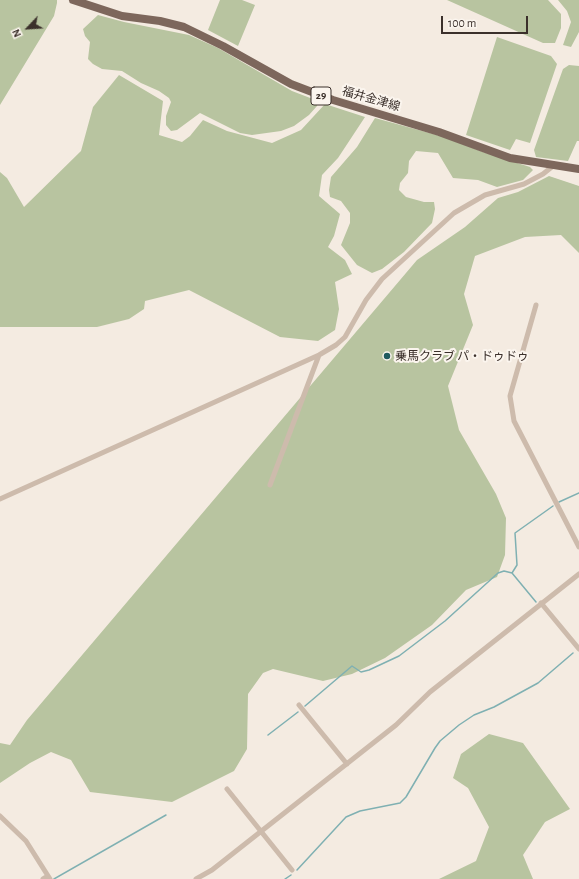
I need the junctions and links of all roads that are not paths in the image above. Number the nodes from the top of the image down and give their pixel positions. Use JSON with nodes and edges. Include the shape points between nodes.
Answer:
{"nodes":[{"id":1,"x":73,"y":0,"type":"edge"},
{"id":2,"x":553,"y":166,"type":"junction"},
{"id":3,"x":579,"y":169,"type":"edge"},
{"id":4,"x":536,"y":305,"type":"dead end"},
{"id":5,"x":319,"y":354,"type":"junction"},
{"id":6,"x":270,"y":485,"type":"dead end"},
{"id":7,"x":0,"y":498,"type":"edge"},
{"id":8,"x":579,"y":547,"type":"edge"},
{"id":9,"x":579,"y":574,"type":"edge"},
{"id":10,"x":541,"y":603,"type":"junction"},
{"id":11,"x":579,"y":648,"type":"edge"},
{"id":12,"x":299,"y":705,"type":"dead end"},
{"id":13,"x":347,"y":764,"type":"junction"},
{"id":14,"x":227,"y":789,"type":"dead end"},
{"id":15,"x":0,"y":816,"type":"edge"},
{"id":16,"x":260,"y":832,"type":"junction"},
{"id":17,"x":292,"y":870,"type":"dead end"},
{"id":18,"x":49,"y":877,"type":"edge"},
{"id":19,"x":42,"y":879,"type":"edge"},
{"id":20,"x":196,"y":879,"type":"edge"}],
"edges":[{"from":1,"to":2,"type":"main road","name":"福井金津線","number":"29","via":[[122,16],[184,27],[282,80],[310,92],[439,132],[510,158]]},
{"from":2,"to":3,"type":"main road","name":"福井金津線","number":"29"},
{"from":2,"to":5,"type":"street","via":[[524,184],[485,195],[454,212],[382,279],[366,300],[345,337]]},
{"from":4,"to":8,"type":"street","via":[[510,396],[514,422]]},
{"from":5,"to":6,"type":"street"},
{"from":5,"to":7,"type":"street"},
{"from":9,"to":10,"type":"street"},
{"from":10,"to":11,"type":"street"},
{"from":10,"to":13,"type":"street","via":[[430,692],[407,715]]},
{"from":12,"to":13,"type":"street"},
{"from":13,"to":16,"type":"street"},
{"from":14,"to":16,"type":"street"},
{"from":15,"to":18,"type":"street","via":[[26,841]]},
{"from":16,"to":17,"type":"street"},
{"from":16,"to":20,"type":"street","via":[[212,870]]},
{"from":18,"to":19,"type":"street"}]}
